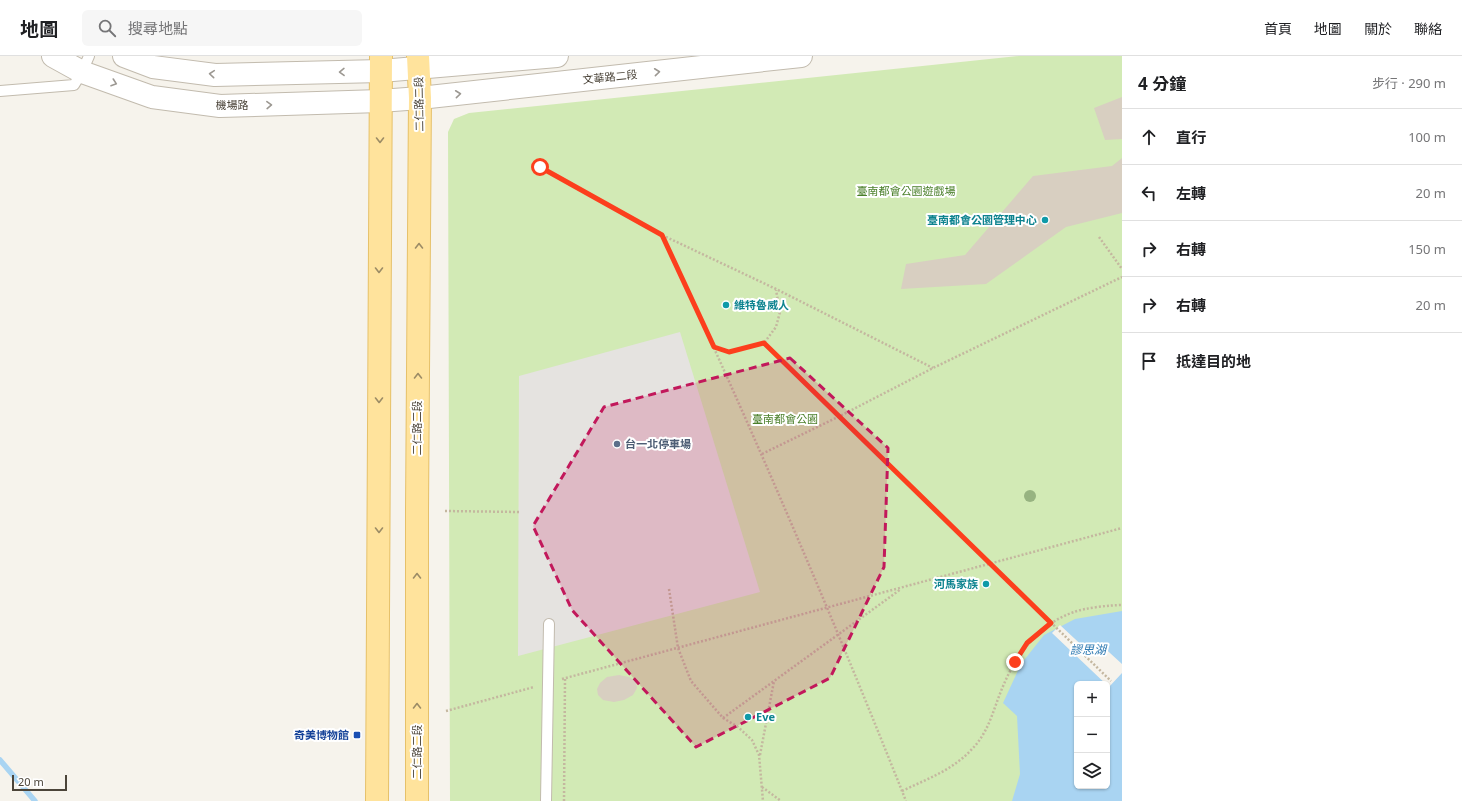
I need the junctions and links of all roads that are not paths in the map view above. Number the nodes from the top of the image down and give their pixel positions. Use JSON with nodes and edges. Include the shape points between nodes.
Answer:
{"nodes":[{"id":1,"x":53,"y":56,"type":"edge"},
{"id":2,"x":124,"y":56,"type":"edge"},
{"id":3,"x":557,"y":56,"type":"edge"},
{"id":4,"x":801,"y":56,"type":"edge"},
{"id":5,"x":418,"y":62,"type":"edge"},
{"id":6,"x":86,"y":64,"type":"edge"},
{"id":7,"x":381,"y":64,"type":"edge"},
{"id":8,"x":0,"y":91,"type":"edge"},
{"id":9,"x":420,"y":98,"type":"junction"},
{"id":10,"x":380,"y":101,"type":"junction"},
{"id":11,"x":549,"y":624,"type":"dead end"},
{"id":12,"x":377,"y":801,"type":"edge"},
{"id":13,"x":417,"y":801,"type":"edge"},
{"id":14,"x":546,"y":801,"type":"edge"}],
"edges":[{"from":1,"to":6,"type":"street","name":"機場路"},
{"from":7,"to":2,"type":"street","one_way":true,"via":[[215,75],[153,67]]},
{"from":3,"to":5,"type":"street"},
{"from":9,"to":4,"type":"street","name":"文華路二段","one_way":true},
{"from":5,"to":7,"type":"street"},
{"from":5,"to":9,"type":"main road","name":"二仁路二段"},
{"from":6,"to":8,"type":"lane","via":[[74,85]]},
{"from":6,"to":10,"type":"street","name":"機場路","one_way":true,"via":[[152,97],[220,106]]},
{"from":7,"to":10,"type":"main road"},
{"from":9,"to":10,"type":"street","name":"機場路"},
{"from":13,"to":9,"type":"main road","name":"二仁路二段","one_way":true},
{"from":10,"to":12,"type":"main road","one_way":true},
{"from":11,"to":14,"type":"lane"}]}
